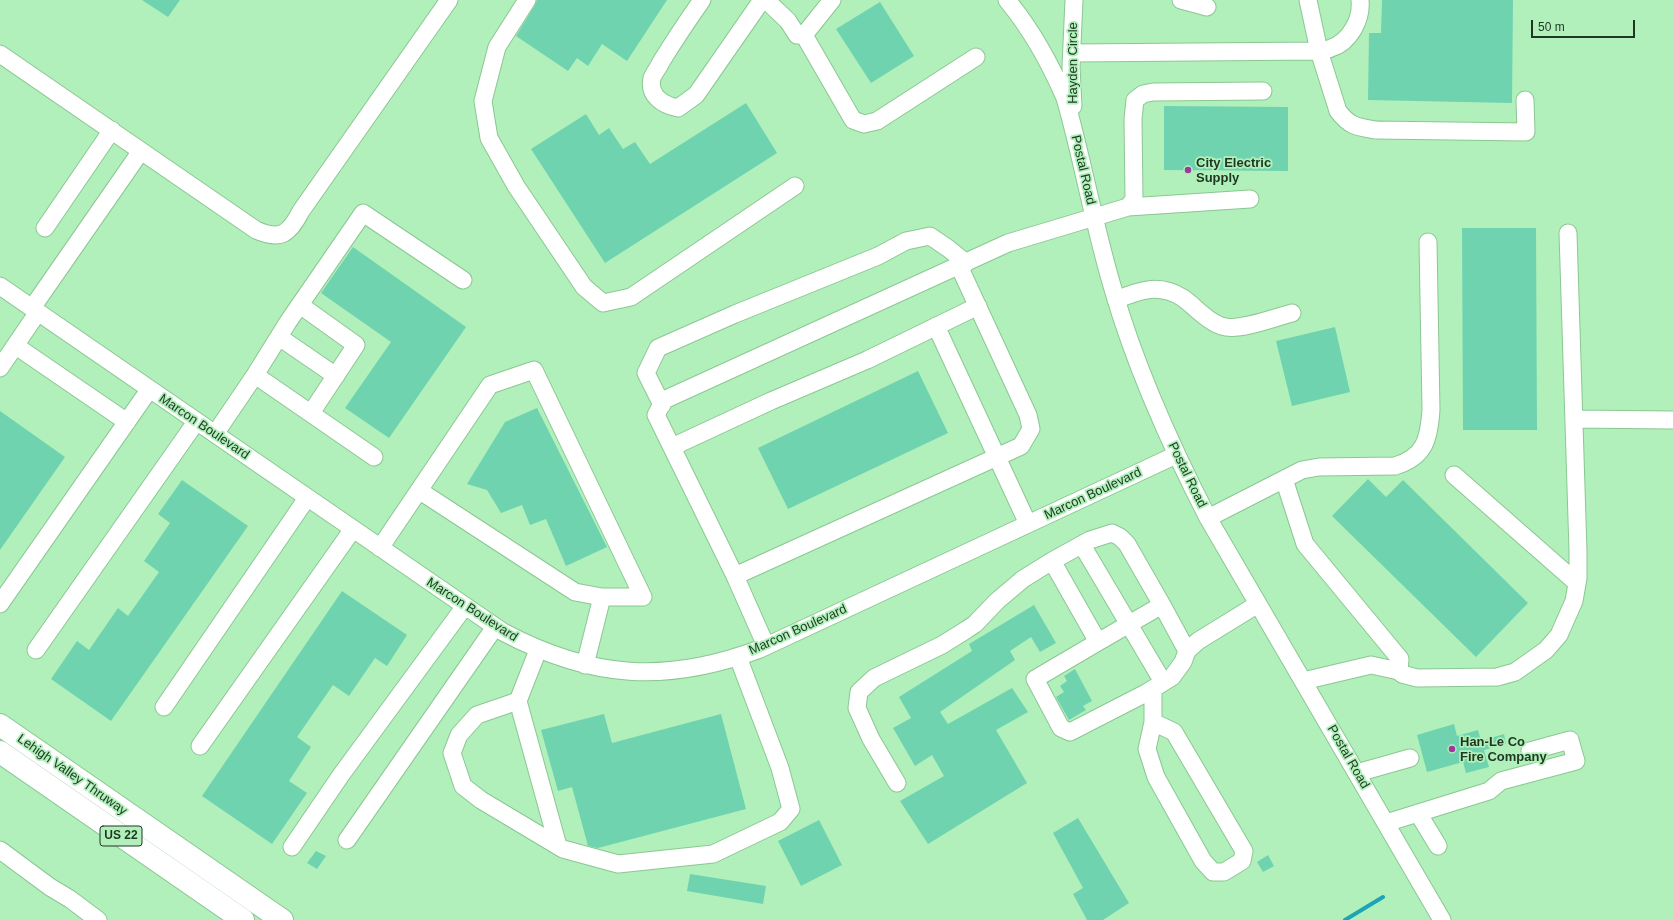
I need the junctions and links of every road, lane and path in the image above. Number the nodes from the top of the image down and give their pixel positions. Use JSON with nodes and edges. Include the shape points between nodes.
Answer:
{"nodes":[{"id":1,"x":449,"y":0,"type":"edge"},
{"id":2,"x":527,"y":0,"type":"edge"},
{"id":3,"x":702,"y":0,"type":"edge"},
{"id":4,"x":762,"y":0,"type":"edge"},
{"id":5,"x":766,"y":0,"type":"edge"},
{"id":6,"x":832,"y":0,"type":"edge"},
{"id":7,"x":1007,"y":0,"type":"edge"},
{"id":8,"x":1074,"y":0,"type":"edge"},
{"id":9,"x":1181,"y":0,"type":"edge"},
{"id":10,"x":1308,"y":0,"type":"edge"},
{"id":11,"x":1360,"y":0,"type":"edge"},
{"id":12,"x":1207,"y":7,"type":"dead end"},
{"id":13,"x":804,"y":35,"type":"junction"},
{"id":14,"x":1319,"y":51,"type":"junction"},
{"id":15,"x":1072,"y":53,"type":"junction"},
{"id":16,"x":0,"y":54,"type":"edge"},
{"id":17,"x":976,"y":57,"type":"dead end"},
{"id":18,"x":1263,"y":91,"type":"dead end"},
{"id":19,"x":1525,"y":100,"type":"dead end"},
{"id":20,"x":1073,"y":126,"type":"junction"},
{"id":21,"x":112,"y":130,"type":"junction"},
{"id":22,"x":141,"y":150,"type":"junction"},
{"id":23,"x":795,"y":186,"type":"dead end"},
{"id":24,"x":1250,"y":199,"type":"dead end"},
{"id":25,"x":1128,"y":207,"type":"junction"},
{"id":26,"x":1094,"y":217,"type":"junction"},
{"id":27,"x":45,"y":228,"type":"dead end"},
{"id":28,"x":1568,"y":233,"type":"dead end"},
{"id":29,"x":1428,"y":242,"type":"dead end"},
{"id":30,"x":962,"y":265,"type":"junction"},
{"id":31,"x":463,"y":280,"type":"dead end"},
{"id":32,"x":0,"y":286,"type":"edge"},
{"id":33,"x":1116,"y":300,"type":"junction"},
{"id":34,"x":300,"y":305,"type":"junction"},
{"id":35,"x":978,"y":306,"type":"junction"},
{"id":36,"x":35,"y":310,"type":"junction"},
{"id":37,"x":1292,"y":313,"type":"dead end"},
{"id":38,"x":936,"y":326,"type":"junction"},
{"id":39,"x":279,"y":337,"type":"junction"},
{"id":40,"x":16,"y":346,"type":"junction"},
{"id":41,"x":0,"y":368,"type":"edge"},
{"id":42,"x":256,"y":375,"type":"junction"},
{"id":43,"x":336,"y":376,"type":"junction"},
{"id":44,"x":149,"y":390,"type":"junction"},
{"id":45,"x":662,"y":405,"type":"junction"},
{"id":46,"x":311,"y":413,"type":"junction"},
{"id":47,"x":1574,"y":419,"type":"junction"},
{"id":48,"x":1673,"y":420,"type":"edge"},
{"id":49,"x":127,"y":422,"type":"junction"},
{"id":50,"x":196,"y":422,"type":"junction"},
{"id":51,"x":215,"y":434,"type":"junction"},
{"id":52,"x":672,"y":447,"type":"junction"},
{"id":53,"x":1176,"y":455,"type":"junction"},
{"id":54,"x":998,"y":456,"type":"junction"},
{"id":55,"x":374,"y":457,"type":"dead end"},
{"id":56,"x":1454,"y":475,"type":"dead end"},
{"id":57,"x":1284,"y":479,"type":"junction"},
{"id":58,"x":420,"y":491,"type":"junction"},
{"id":59,"x":308,"y":498,"type":"junction"},
{"id":60,"x":1208,"y":518,"type":"junction"},
{"id":61,"x":1028,"y":524,"type":"junction"},
{"id":62,"x":353,"y":529,"type":"junction"},
{"id":63,"x":1082,"y":545,"type":"junction"},
{"id":64,"x":380,"y":548,"type":"junction"},
{"id":65,"x":1052,"y":561,"type":"junction"},
{"id":66,"x":735,"y":576,"type":"junction"},
{"id":67,"x":1577,"y":583,"type":"junction"},
{"id":68,"x":602,"y":597,"type":"junction"},
{"id":69,"x":0,"y":604,"type":"edge"},
{"id":70,"x":1258,"y":604,"type":"junction"},
{"id":71,"x":1162,"y":605,"type":"junction"},
{"id":72,"x":465,"y":606,"type":"junction"},
{"id":73,"x":1129,"y":624,"type":"junction"},
{"id":74,"x":495,"y":627,"type":"junction"},
{"id":75,"x":1098,"y":642,"type":"junction"},
{"id":76,"x":766,"y":646,"type":"junction"},
{"id":77,"x":36,"y":650,"type":"dead end"},
{"id":78,"x":538,"y":650,"type":"junction"},
{"id":79,"x":1187,"y":651,"type":"junction"},
{"id":80,"x":738,"y":657,"type":"junction"},
{"id":81,"x":585,"y":665,"type":"junction"},
{"id":82,"x":1398,"y":670,"type":"junction"},
{"id":83,"x":1303,"y":681,"type":"junction"},
{"id":84,"x":1158,"y":686,"type":"junction"},
{"id":85,"x":518,"y":701,"type":"junction"},
{"id":86,"x":164,"y":706,"type":"dead end"},
{"id":87,"x":1153,"y":722,"type":"junction"},
{"id":88,"x":0,"y":725,"type":"edge"},
{"id":89,"x":200,"y":746,"type":"dead end"},
{"id":90,"x":1530,"y":751,"type":"dead end"},
{"id":91,"x":0,"y":752,"type":"edge"},
{"id":92,"x":1410,"y":758,"type":"dead end"},
{"id":93,"x":1357,"y":773,"type":"junction"},
{"id":94,"x":897,"y":783,"type":"dead end"},
{"id":95,"x":1418,"y":813,"type":"junction"},
{"id":96,"x":1386,"y":823,"type":"junction"},
{"id":97,"x":347,"y":840,"type":"dead end"},
{"id":98,"x":292,"y":846,"type":"dead end"},
{"id":99,"x":558,"y":846,"type":"junction"},
{"id":100,"x":1438,"y":846,"type":"dead end"},
{"id":101,"x":0,"y":850,"type":"edge"},
{"id":102,"x":98,"y":920,"type":"edge"},
{"id":103,"x":243,"y":920,"type":"edge"},
{"id":104,"x":282,"y":920,"type":"edge"},
{"id":105,"x":1442,"y":920,"type":"edge"}],
"edges":[{"from":1,"to":22,"type":"street","via":[[301,211],[294,225],[282,234],[270,236],[256,230]]},
{"from":2,"to":23,"type":"street","via":[[497,47],[482,101],[489,138],[516,186],[584,287],[603,303],[631,297]]},
{"from":3,"to":4,"type":"street","via":[[652,78],[652,92],[660,102],[668,106],[678,108],[696,95]]},
{"from":5,"to":13,"type":"street","via":[[788,21],[797,34]]},
{"from":6,"to":13,"type":"street"},
{"from":7,"to":20,"type":"street","name":"Postal Road","via":[[1056,76],[1066,98]]},
{"from":8,"to":15,"type":"street","name":"Hayden Circle"},
{"from":9,"to":12,"type":"street"},
{"from":10,"to":14,"type":"street"},
{"from":11,"to":14,"type":"street","via":[[1360,16],[1356,26],[1341,43]]},
{"from":13,"to":17,"type":"street","via":[[853,120],[864,124],[877,120]]},
{"from":14,"to":15,"type":"street"},
{"from":14,"to":19,"type":"street","via":[[1338,111],[1347,122],[1360,127],[1376,130],[1526,132]]},
{"from":15,"to":20,"type":"street","name":"Hayden Circle"},
{"from":16,"to":21,"type":"street"},
{"from":18,"to":25,"type":"street","via":[[1153,92],[1143,94],[1135,100],[1134,199]]},
{"from":20,"to":26,"type":"street","name":"Postal Road"},
{"from":21,"to":22,"type":"street"},
{"from":21,"to":27,"type":"street"},
{"from":22,"to":36,"type":"street"},
{"from":24,"to":25,"type":"street"},
{"from":25,"to":26,"type":"street"},
{"from":26,"to":30,"type":"street","via":[[1008,243]]},
{"from":26,"to":33,"type":"street","name":"Postal Road"},
{"from":28,"to":47,"type":"street"},
{"from":29,"to":57,"type":"street","via":[[1431,410],[1425,442],[1416,456],[1395,466],[1319,466],[1302,470]]},
{"from":30,"to":35,"type":"street"},
{"from":30,"to":45,"type":"street","via":[[664,400]]},
{"from":30,"to":45,"type":"street","via":[[949,249],[930,236],[906,241],[878,256],[658,348],[646,373]]},
{"from":31,"to":34,"type":"street","via":[[363,213]]},
{"from":32,"to":36,"type":"street","name":"Marcon Boulevard"},
{"from":33,"to":37,"type":"street","via":[[1144,289],[1166,291],[1183,298],[1212,322],[1226,327],[1240,327]]},
{"from":33,"to":53,"type":"street","name":"Postal Road","via":[[1141,374]]},
{"from":34,"to":39,"type":"street"},
{"from":34,"to":43,"type":"street","via":[[356,345]]},
{"from":35,"to":38,"type":"street"},
{"from":35,"to":54,"type":"street","via":[[1032,429],[1021,446]]},
{"from":36,"to":40,"type":"street"},
{"from":36,"to":44,"type":"street","name":"Marcon Boulevard"},
{"from":38,"to":52,"type":"street","via":[[867,360]]},
{"from":38,"to":54,"type":"street"},
{"from":39,"to":42,"type":"street"},
{"from":39,"to":43,"type":"street"},
{"from":40,"to":41,"type":"street"},
{"from":40,"to":49,"type":"street"},
{"from":42,"to":46,"type":"street"},
{"from":42,"to":51,"type":"street"},
{"from":43,"to":46,"type":"street"},
{"from":44,"to":49,"type":"street"},
{"from":44,"to":50,"type":"street","name":"Marcon Boulevard"},
{"from":45,"to":52,"type":"street","via":[[656,415]]},
{"from":46,"to":55,"type":"street"},
{"from":47,"to":48,"type":"street"},
{"from":47,"to":67,"type":"street"},
{"from":49,"to":69,"type":"street"},
{"from":50,"to":51,"type":"street","name":"Marcon Boulevard"},
{"from":50,"to":77,"type":"street"},
{"from":51,"to":59,"type":"street","name":"Marcon Boulevard"},
{"from":52,"to":66,"type":"street"},
{"from":53,"to":60,"type":"street","name":"Postal Road"},
{"from":53,"to":61,"type":"street","name":"Marcon Boulevard"},
{"from":54,"to":61,"type":"street"},
{"from":54,"to":66,"type":"street"},
{"from":56,"to":67,"type":"street"},
{"from":57,"to":60,"type":"street"},
{"from":57,"to":82,"type":"street","via":[[1305,544],[1400,659]]},
{"from":58,"to":64,"type":"street"},
{"from":58,"to":68,"type":"street","via":[[574,592]]},
{"from":58,"to":68,"type":"street","via":[[490,385],[534,370],[643,597]]},
{"from":59,"to":62,"type":"street","name":"Marcon Boulevard"},
{"from":59,"to":86,"type":"street"},
{"from":60,"to":70,"type":"street","name":"Postal Road"},
{"from":61,"to":76,"type":"street","name":"Marcon Boulevard"},
{"from":62,"to":64,"type":"street","name":"Marcon Boulevard"},
{"from":62,"to":89,"type":"street"},
{"from":63,"to":65,"type":"street"},
{"from":63,"to":71,"type":"street","via":[[1112,533],[1120,537],[1127,544]]},
{"from":63,"to":73,"type":"street"},
{"from":64,"to":72,"type":"street","name":"Marcon Boulevard"},
{"from":65,"to":75,"type":"street"},
{"from":65,"to":94,"type":"street","via":[[997,601],[975,624],[942,645],[874,678],[859,692],[857,708],[871,739]]},
{"from":66,"to":76,"type":"street"},
{"from":67,"to":82,"type":"street","via":[[1574,601],[1559,636],[1546,650],[1515,672],[1497,677],[1417,678],[1402,674]]},
{"from":68,"to":81,"type":"street"},
{"from":70,"to":79,"type":"street","via":[[1198,641]]},
{"from":70,"to":83,"type":"street","name":"Postal Road"},
{"from":71,"to":73,"type":"street"},
{"from":71,"to":79,"type":"street"},
{"from":72,"to":74,"type":"street","name":"Marcon Boulevard"},
{"from":72,"to":98,"type":"street"},
{"from":73,"to":75,"type":"street"},
{"from":73,"to":84,"type":"street"},
{"from":74,"to":78,"type":"street","name":"Marcon Boulevard"},
{"from":74,"to":97,"type":"street"},
{"from":75,"to":84,"type":"street","via":[[1035,679],[1061,728],[1070,732]]},
{"from":76,"to":80,"type":"street","name":"Marcon Boulevard"},
{"from":78,"to":81,"type":"street","name":"Marcon Boulevard"},
{"from":78,"to":85,"type":"street"},
{"from":79,"to":84,"type":"street","via":[[1183,662],[1172,677]]},
{"from":80,"to":81,"type":"street","name":"Marcon Boulevard","via":[[674,671],[614,670]]},
{"from":80,"to":99,"type":"street","via":[[780,768],[791,809],[780,822],[713,854],[618,864],[563,850]]},
{"from":82,"to":83,"type":"street","via":[[1371,665]]},
{"from":83,"to":93,"type":"street","name":"Postal Road"},
{"from":84,"to":87,"type":"street"},
{"from":85,"to":99,"type":"street"},
{"from":85,"to":99,"type":"street","via":[[477,715],[459,735],[452,753],[463,786],[481,800]]},
{"from":87,"to":87,"type":"street","via":[[1147,749],[1156,777],[1203,861],[1213,872],[1224,872],[1242,861],[1244,851],[1174,732]]},
{"from":88,"to":104,"type":"highway","name":"Lehigh Valley Thruway","number":"US 22"},
{"from":90,"to":95,"type":"street","via":[[1570,740],[1576,761],[1502,781],[1489,791]]},
{"from":91,"to":103,"type":"highway","name":"Lehigh Valley Thruway","number":"US 22"},
{"from":92,"to":93,"type":"street"},
{"from":93,"to":96,"type":"street","name":"Postal Road"},
{"from":95,"to":96,"type":"street"},
{"from":95,"to":100,"type":"street"},
{"from":96,"to":105,"type":"street","name":"Postal Road"},
{"from":101,"to":102,"type":"street"}]}
